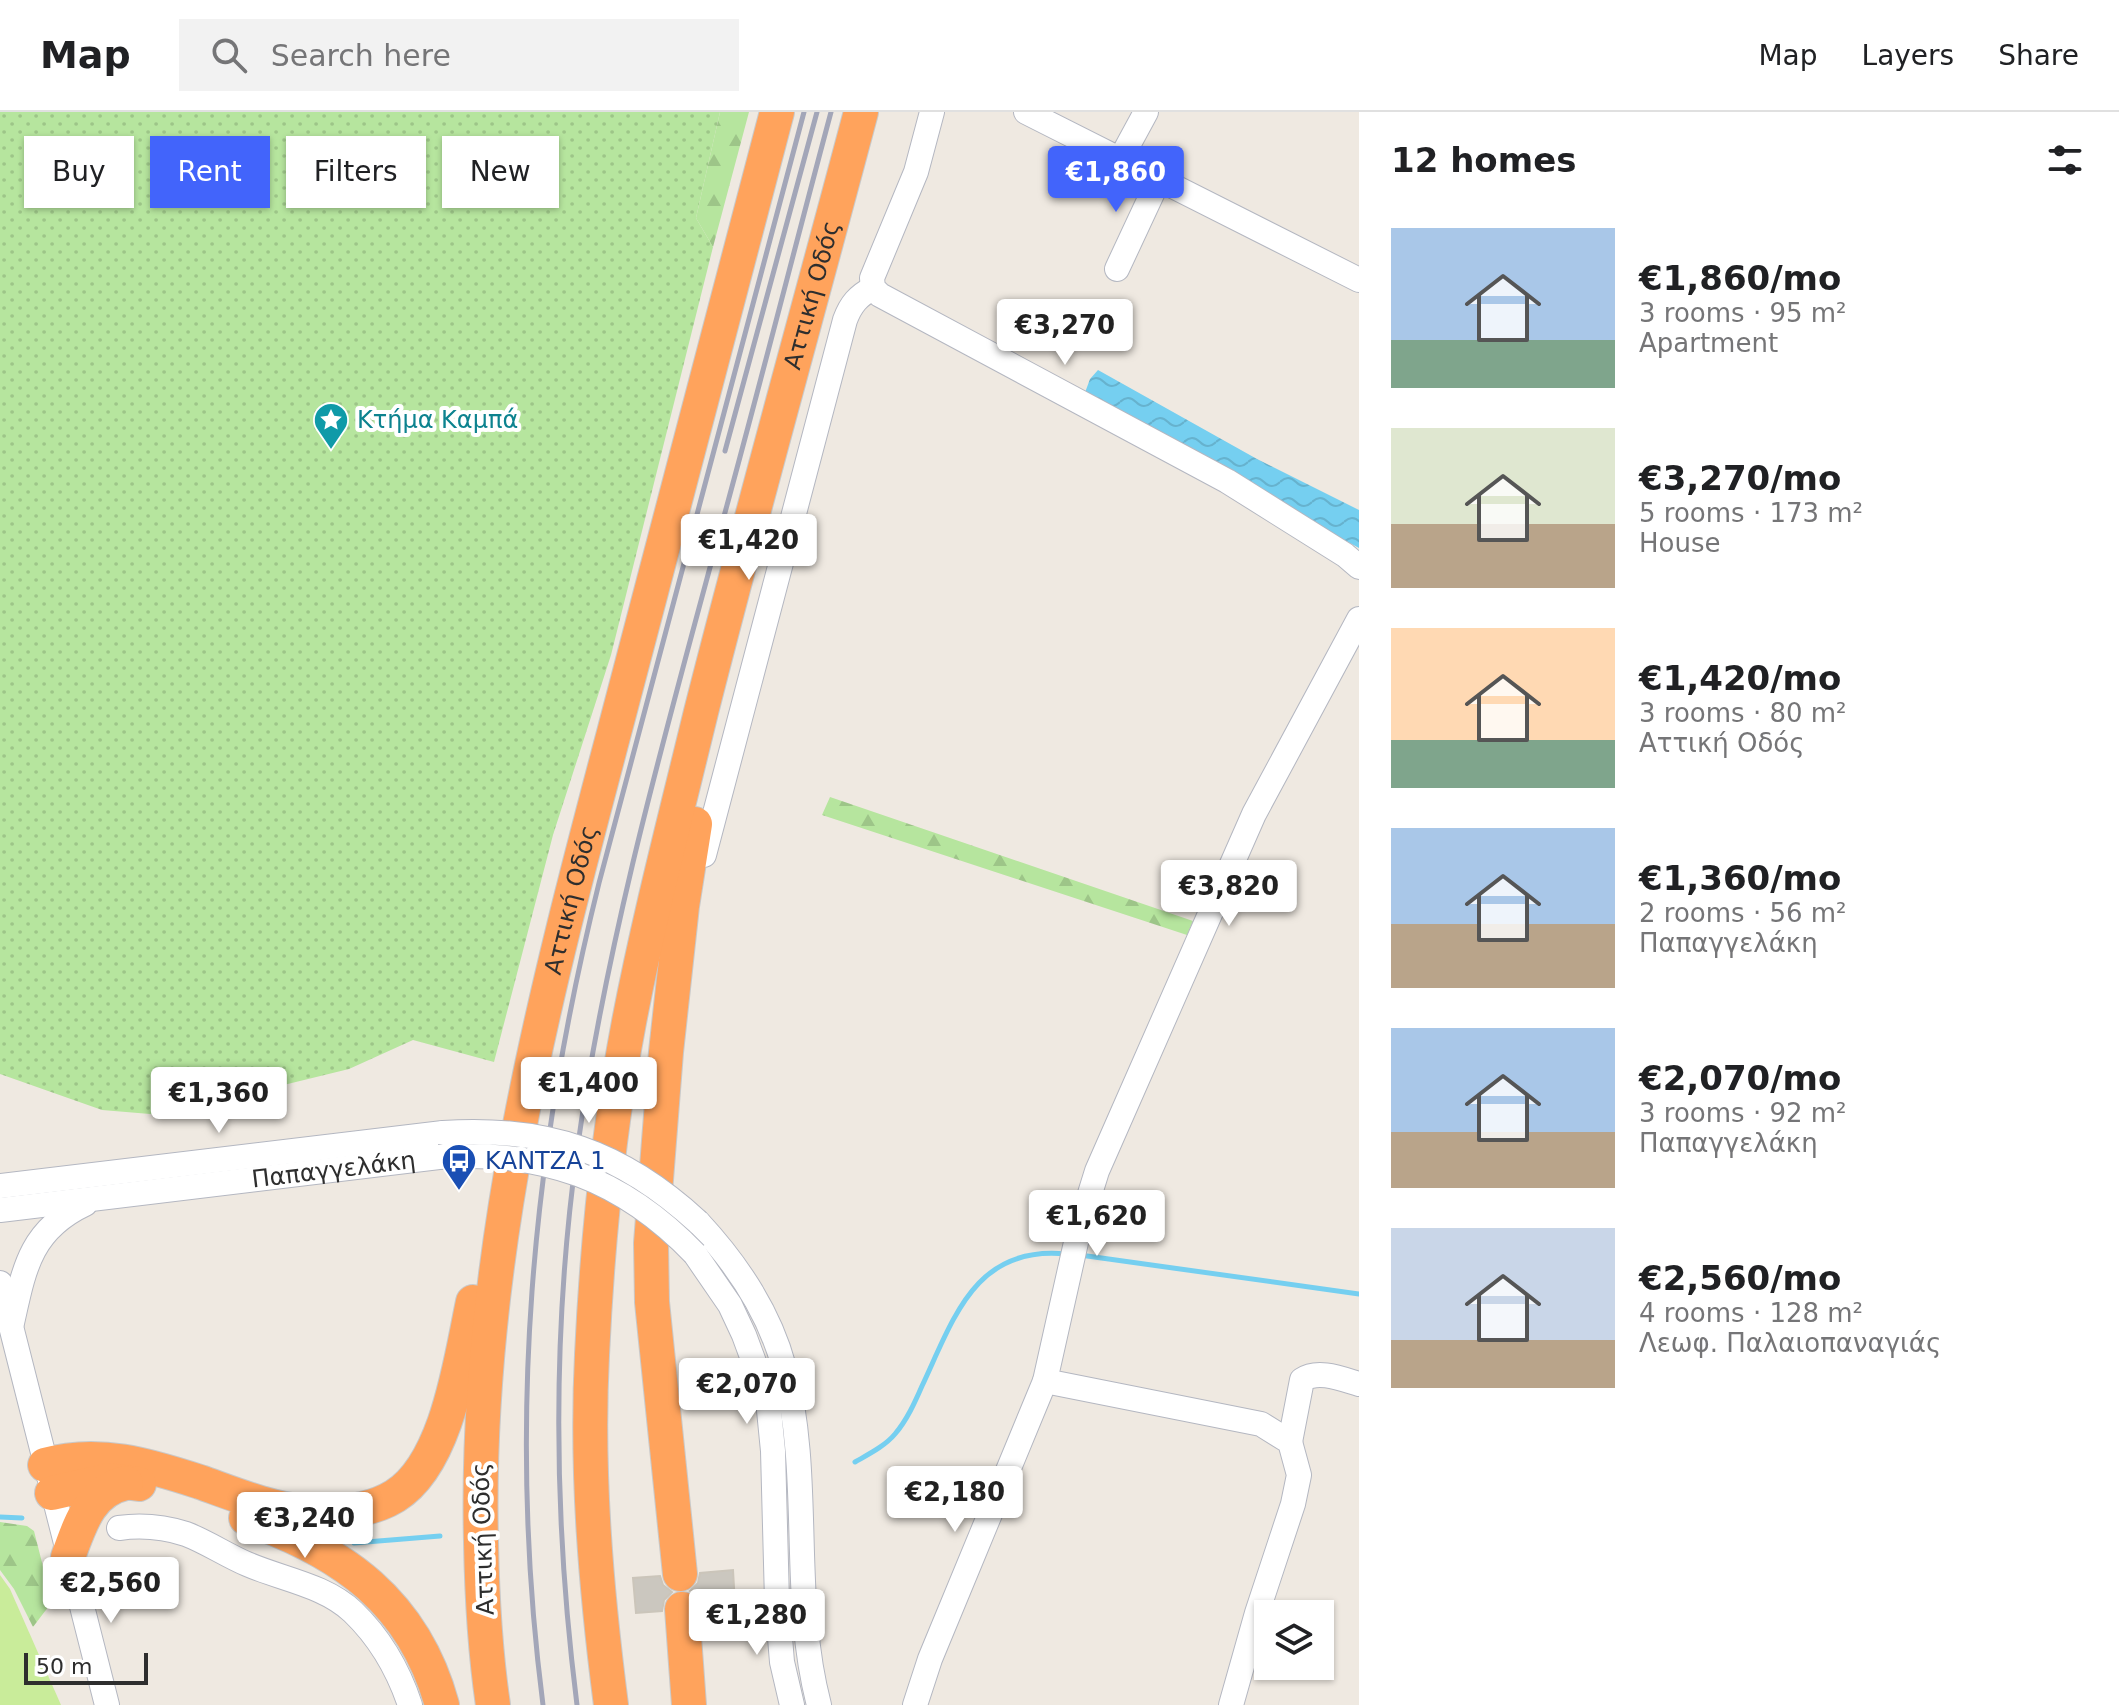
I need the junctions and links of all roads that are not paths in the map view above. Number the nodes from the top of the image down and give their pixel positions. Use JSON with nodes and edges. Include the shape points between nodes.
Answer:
{"nodes":[{"id":1,"x":777,"y":112,"type":"edge"},
{"id":2,"x":861,"y":112,"type":"edge"},
{"id":3,"x":932,"y":112,"type":"edge"},
{"id":4,"x":1146,"y":112,"type":"edge"},
{"id":5,"x":1032,"y":113,"type":"edge"},
{"id":6,"x":1120,"y":160,"type":"junction"},
{"id":7,"x":1159,"y":179,"type":"junction"},
{"id":8,"x":1117,"y":269,"type":"dead end"},
{"id":9,"x":1359,"y":280,"type":"edge"},
{"id":10,"x":873,"y":288,"type":"junction"},
{"id":11,"x":1359,"y":567,"type":"edge"},
{"id":12,"x":1359,"y":619,"type":"edge"},
{"id":13,"x":717,"y":650,"type":"junction"},
{"id":14,"x":696,"y":916,"type":"dead end"},
{"id":15,"x":522,"y":1103,"type":"junction"},
{"id":16,"x":441,"y":1145,"type":"junction"},
{"id":17,"x":0,"y":1186,"type":"edge"},
{"id":18,"x":101,"y":1198,"type":"junction"},
{"id":19,"x":0,"y":1210,"type":"edge"},
{"id":20,"x":1,"y":1288,"type":"edge"},
{"id":21,"x":11,"y":1329,"type":"junction"},
{"id":22,"x":1045,"y":1381,"type":"junction"},
{"id":23,"x":1359,"y":1384,"type":"edge"},
{"id":24,"x":1290,"y":1442,"type":"junction"},
{"id":25,"x":48,"y":1479,"type":"junction"},
{"id":26,"x":131,"y":1482,"type":"junction"},
{"id":27,"x":119,"y":1528,"type":"dead end"},
{"id":28,"x":68,"y":1557,"type":"junction"},
{"id":29,"x":680,"y":1574,"type":"dead end"},
{"id":30,"x":682,"y":1609,"type":"dead end"},
{"id":31,"x":107,"y":1705,"type":"edge"},
{"id":32,"x":410,"y":1705,"type":"edge"},
{"id":33,"x":442,"y":1705,"type":"edge"},
{"id":34,"x":493,"y":1705,"type":"edge"},
{"id":35,"x":611,"y":1705,"type":"edge"},
{"id":36,"x":689,"y":1705,"type":"edge"},
{"id":37,"x":792,"y":1705,"type":"edge"},
{"id":38,"x":819,"y":1705,"type":"edge"},
{"id":39,"x":915,"y":1705,"type":"edge"},
{"id":40,"x":1231,"y":1705,"type":"edge"}],
"edges":[{"from":1,"to":15,"type":"highway","name":"Αττική Οδός","via":[[562,929]]},
{"from":2,"to":13,"type":"highway","name":"Αττική Οδός"},
{"from":3,"to":10,"type":"street","via":[[916,172],[872,278]]},
{"from":4,"to":6,"type":"street"},
{"from":5,"to":6,"type":"street"},
{"from":6,"to":7,"type":"street"},
{"from":7,"to":8,"type":"street"},
{"from":7,"to":9,"type":"street"},
{"from":10,"to":11,"type":"street","via":[[1227,481]]},
{"from":10,"to":14,"type":"street","via":[[850,306],[845,320],[707,845]]},
{"from":12,"to":22,"type":"street","via":[[1250,823],[1097,1171]]},
{"from":13,"to":29,"type":"highway","via":[[709,757],[682,906],[651,1243],[652,1302]]},
{"from":13,"to":35,"type":"highway","name":"Αττική Οδός","via":[[629,1026],[600,1249],[591,1466]]},
{"from":15,"to":25,"type":"highway","via":[[448,1414],[433,1450],[398,1495],[358,1510],[305,1512],[135,1462],[77,1459]]},
{"from":15,"to":34,"type":"highway","name":"Αττική Οδός","via":[[502,1223],[481,1430],[482,1584]]},
{"from":16,"to":17,"type":"street","name":"Παπαγγελάκη"},
{"from":16,"to":18,"type":"street","name":"Παπαγγελάκη"},
{"from":16,"to":37,"type":"street","name":"Παπαγγελάκη","bridge":true,"via":[[531,1160],[605,1184],[649,1211],[713,1278],[735,1315],[768,1400],[777,1601]]},
{"from":16,"to":38,"type":"street","name":"Παπαγγελάκη","bridge":true,"via":[[499,1132],[588,1150],[639,1175],[698,1222],[736,1268],[756,1299],[784,1367],[796,1442],[808,1642]]},
{"from":18,"to":19,"type":"street","name":"Παπαγγελάκη"},
{"from":18,"to":21,"type":"street","via":[[67,1213],[37,1242],[21,1280]]},
{"from":20,"to":21,"type":"street"},
{"from":21,"to":25,"type":"street"},
{"from":22,"to":24,"type":"street","via":[[1261,1424]]},
{"from":22,"to":39,"type":"street"},
{"from":23,"to":24,"type":"street","via":[[1332,1376],[1302,1380]]},
{"from":24,"to":40,"type":"street","via":[[1299,1475],[1293,1504]]},
{"from":25,"to":26,"type":"highway"},
{"from":25,"to":28,"type":"street"},
{"from":26,"to":28,"type":"highway","via":[[96,1498]]},
{"from":26,"to":33,"type":"highway","via":[[300,1538],[340,1561],[384,1598],[404,1624]]},
{"from":27,"to":32,"type":"street","via":[[142,1525],[184,1534],[350,1609],[379,1640]]},
{"from":28,"to":31,"type":"street"},
{"from":30,"to":36,"type":"highway"}]}
